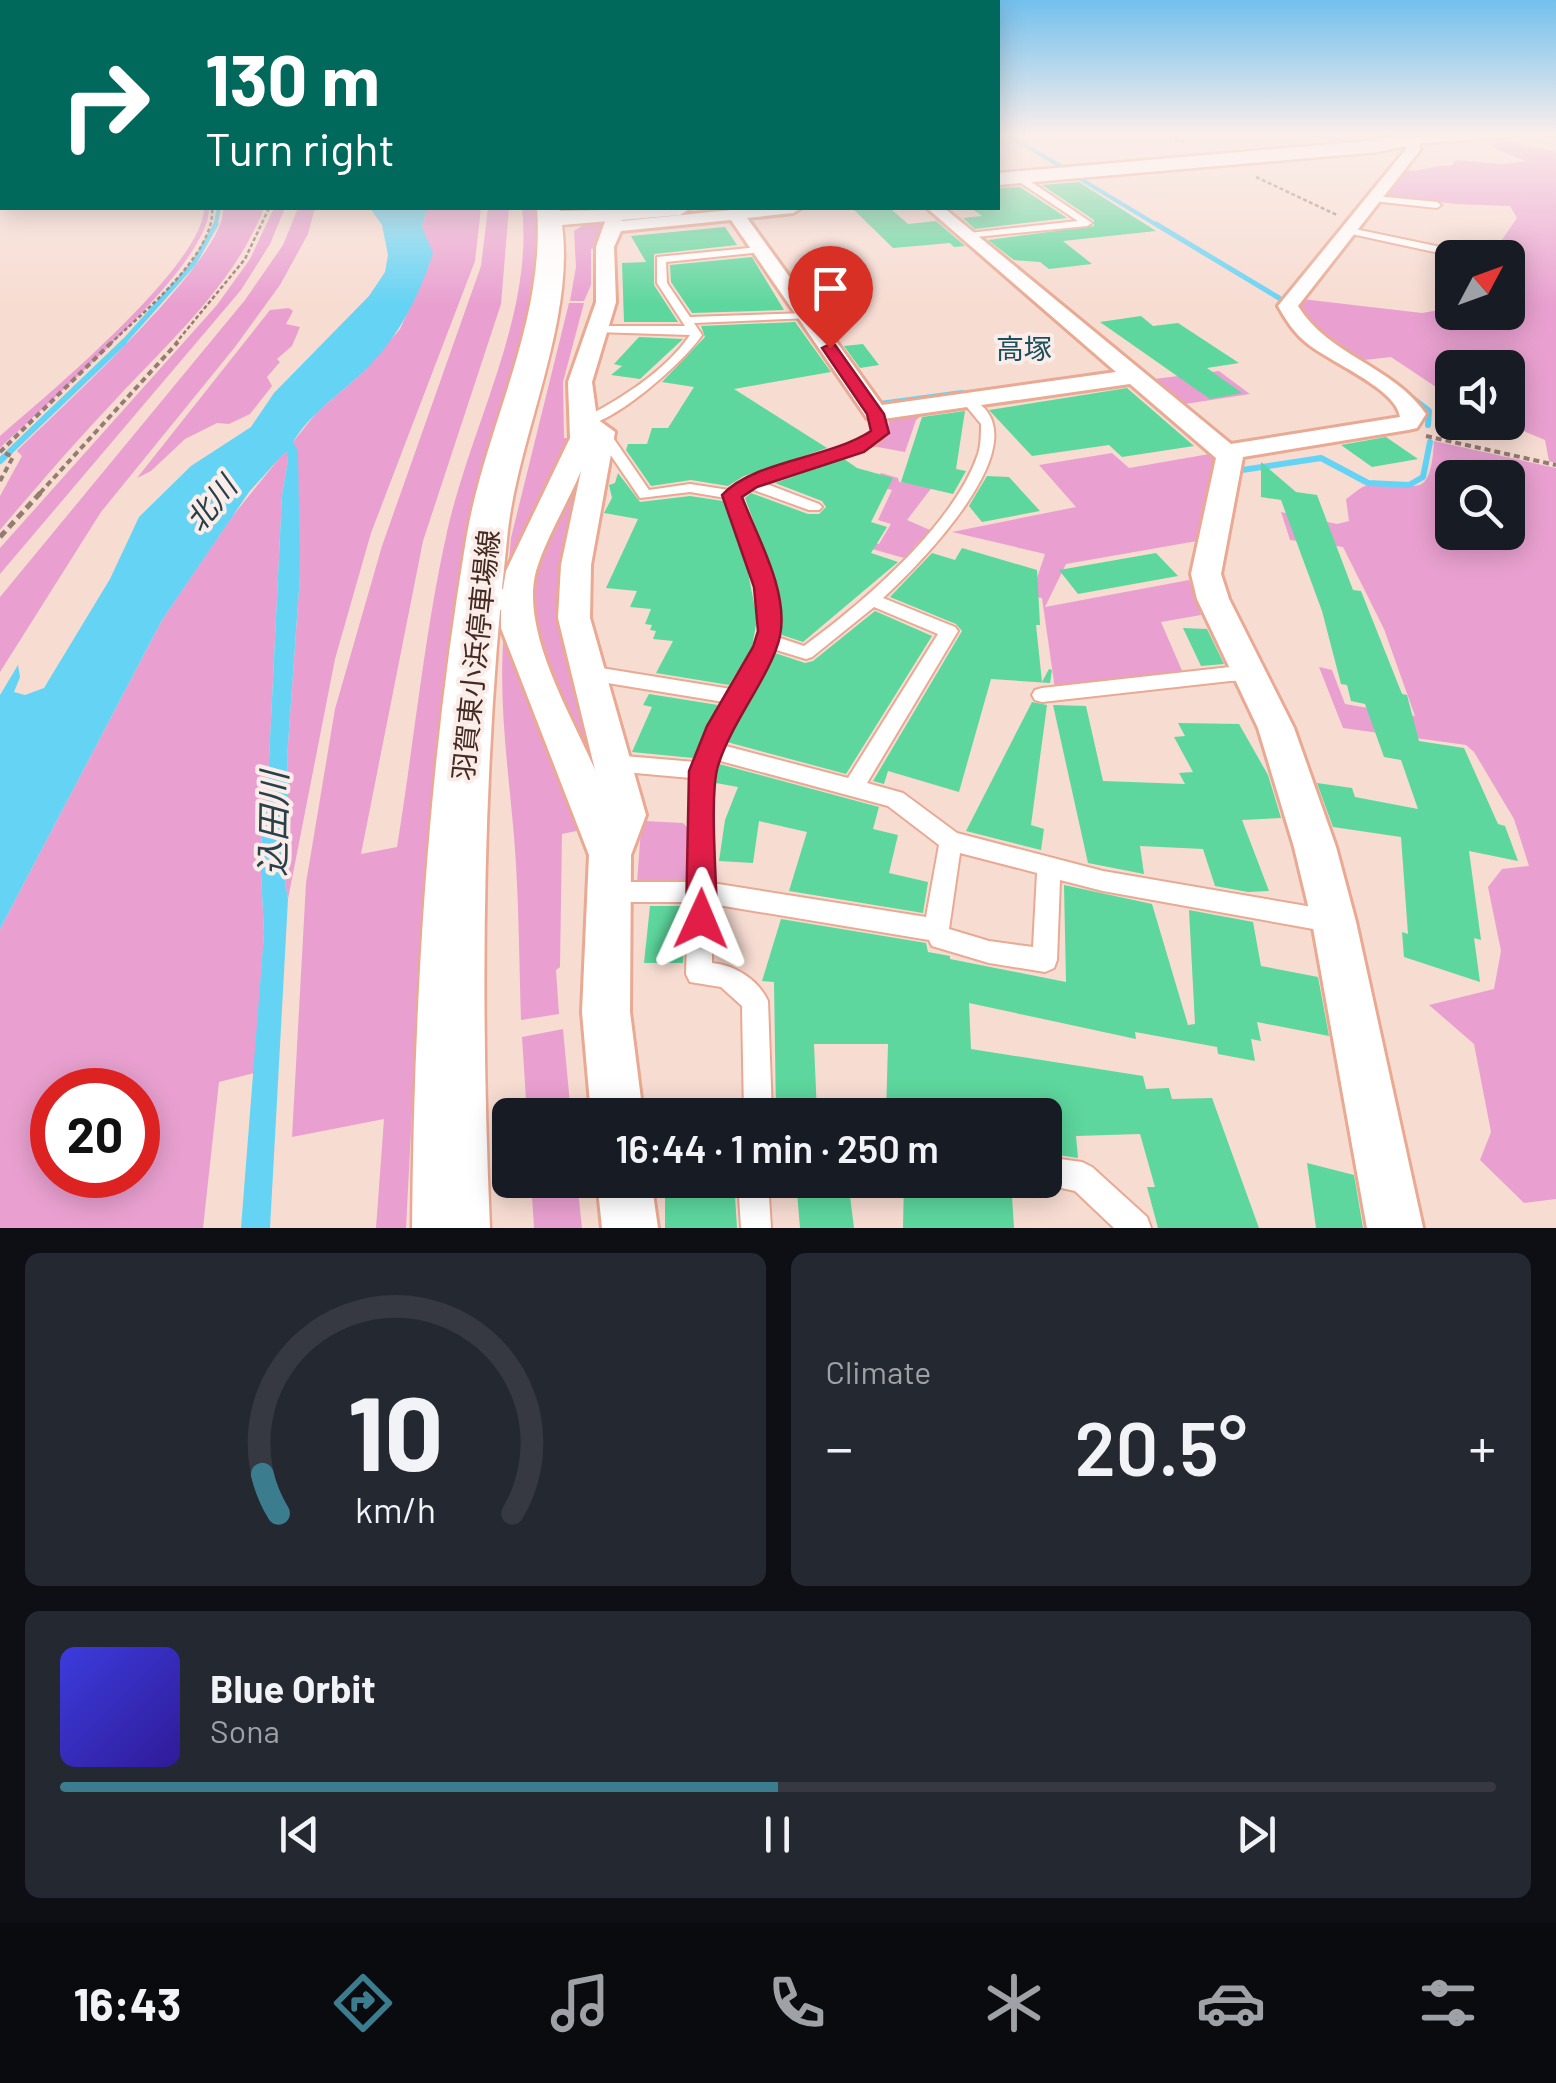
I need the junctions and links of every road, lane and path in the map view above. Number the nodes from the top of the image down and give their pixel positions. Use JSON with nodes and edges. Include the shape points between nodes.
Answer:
{"nodes":[{"id":1,"x":1029,"y":190,"type":"edge"},
{"id":2,"x":1382,"y":190,"type":"edge"},
{"id":3,"x":1376,"y":198,"type":"junction"},
{"id":4,"x":1437,"y":205,"type":"dead end"},
{"id":5,"x":212,"y":210,"type":"edge"},
{"id":6,"x":268,"y":210,"type":"edge"},
{"id":7,"x":628,"y":210,"type":"edge"},
{"id":8,"x":775,"y":210,"type":"edge"},
{"id":9,"x":937,"y":210,"type":"edge"},
{"id":10,"x":550,"y":213,"type":"edge"},
{"id":11,"x":736,"y":214,"type":"junction"},
{"id":12,"x":610,"y":216,"type":"edge"},
{"id":13,"x":1350,"y":231,"type":"junction"},
{"id":14,"x":969,"y":236,"type":"junction"},
{"id":15,"x":1435,"y":249,"type":"edge"},
{"id":16,"x":759,"y":250,"type":"junction"},
{"id":17,"x":806,"y":316,"type":"junction"},
{"id":18,"x":691,"y":325,"type":"junction"},
{"id":19,"x":595,"y":329,"type":"junction"},
{"id":20,"x":1136,"y":376,"type":"junction"},
{"id":21,"x":968,"y":401,"type":"junction"},
{"id":22,"x":876,"y":414,"type":"junction"},
{"id":23,"x":1408,"y":423,"type":"junction"},
{"id":24,"x":594,"y":428,"type":"junction"},
{"id":25,"x":1,"y":452,"type":"edge"},
{"id":26,"x":1226,"y":452,"type":"junction"},
{"id":27,"x":1556,"y":465,"type":"edge"},
{"id":28,"x":0,"y":481,"type":"edge"},
{"id":29,"x":750,"y":483,"type":"junction"},
{"id":30,"x":732,"y":495,"type":"junction"},
{"id":31,"x":814,"y":507,"type":"dead end"},
{"id":32,"x":0,"y":537,"type":"edge"},
{"id":33,"x":496,"y":600,"type":"junction"},
{"id":34,"x":872,"y":600,"type":"junction"},
{"id":35,"x":766,"y":640,"type":"junction"},
{"id":36,"x":589,"y":673,"type":"junction"},
{"id":37,"x":1250,"y":675,"type":"junction"},
{"id":38,"x":1042,"y":695,"type":"dead end"},
{"id":39,"x":736,"y":697,"type":"junction"},
{"id":40,"x":706,"y":761,"type":"junction"},
{"id":41,"x":613,"y":763,"type":"junction"},
{"id":42,"x":854,"y":788,"type":"junction"},
{"id":43,"x":950,"y":841,"type":"junction"},
{"id":44,"x":610,"y":855,"type":"junction"},
{"id":45,"x":1049,"y":865,"type":"junction"},
{"id":46,"x":612,"y":892,"type":"junction"},
{"id":47,"x":702,"y":892,"type":"junction"},
{"id":48,"x":1334,"y":922,"type":"junction"},
{"id":49,"x":936,"y":930,"type":"junction"},
{"id":50,"x":615,"y":1098,"type":"edge"},
{"id":51,"x":758,"y":1098,"type":"edge"},
{"id":52,"x":1062,"y":1174,"type":"edge"},
{"id":53,"x":626,"y":1198,"type":"edge"},
{"id":54,"x":754,"y":1198,"type":"edge"},
{"id":55,"x":451,"y":1228,"type":"edge"},
{"id":56,"x":630,"y":1228,"type":"edge"},
{"id":57,"x":756,"y":1228,"type":"edge"},
{"id":58,"x":1136,"y":1228,"type":"edge"},
{"id":59,"x":1395,"y":1228,"type":"edge"}],
"edges":[{"from":1,"to":14,"type":"lane","via":[[1087,224]]},
{"from":2,"to":3,"type":"street"},
{"from":3,"to":4,"type":"lane"},
{"from":3,"to":13,"type":"street"},
{"from":5,"to":25,"type":"path","via":[[213,221],[188,263]]},
{"from":6,"to":32,"type":"path","via":[[245,259],[211,305]]},
{"from":7,"to":10,"type":"main road","name":"羽賀東小浜停車場線"},
{"from":8,"to":11,"type":"street"},
{"from":9,"to":14,"type":"street"},
{"from":10,"to":33,"type":"main road","name":"羽賀東小浜停車場線","via":[[547,292],[489,521]]},
{"from":11,"to":12,"type":"street"},
{"from":11,"to":16,"type":"street"},
{"from":12,"to":19,"type":"street","via":[[606,302]]},
{"from":13,"to":15,"type":"lane"},
{"from":13,"to":23,"type":"street","via":[[1288,306],[1309,336],[1410,404],[1414,414]]},
{"from":14,"to":20,"type":"street"},
{"from":16,"to":17,"type":"street"},
{"from":16,"to":18,"type":"lane","via":[[661,259],[662,284]]},
{"from":17,"to":18,"type":"lane"},
{"from":17,"to":22,"type":"street"},
{"from":18,"to":19,"type":"lane"},
{"from":18,"to":24,"type":"lane","via":[[696,335],[680,360]]},
{"from":19,"to":24,"type":"street","via":[[580,382]]},
{"from":20,"to":21,"type":"street"},
{"from":20,"to":26,"type":"street"},
{"from":21,"to":22,"type":"street"},
{"from":21,"to":34,"type":"lane","via":[[988,424],[985,462],[960,506]]},
{"from":22,"to":29,"type":"lane","via":[[880,433],[872,441]]},
{"from":23,"to":26,"type":"street"},
{"from":23,"to":27,"type":"path","via":[[1424,436]]},
{"from":24,"to":30,"type":"lane","via":[[645,496],[690,488]]},
{"from":24,"to":33,"type":"street","via":[[583,438],[521,571]]},
{"from":24,"to":36,"type":"street","via":[[574,618]]},
{"from":25,"to":28,"type":"path","via":[[12,456]]},
{"from":26,"to":37,"type":"street","via":[[1206,574]]},
{"from":29,"to":30,"type":"lane"},
{"from":29,"to":31,"type":"lane"},
{"from":30,"to":35,"type":"lane","via":[[765,587]]},
{"from":33,"to":44,"type":"street","via":[[518,628]]},
{"from":33,"to":55,"type":"main road","name":"羽賀東小浜停車場線","via":[[456,841],[448,1054]]},
{"from":34,"to":35,"type":"lane","via":[[806,653]]},
{"from":34,"to":42,"type":"lane","via":[[949,631]]},
{"from":35,"to":39,"type":"lane"},
{"from":36,"to":39,"type":"lane"},
{"from":36,"to":41,"type":"street"},
{"from":37,"to":38,"type":"lane"},
{"from":37,"to":48,"type":"street","via":[[1292,773]]},
{"from":39,"to":40,"type":"lane"},
{"from":40,"to":41,"type":"lane"},
{"from":40,"to":42,"type":"lane"},
{"from":40,"to":47,"type":"lane"},
{"from":41,"to":44,"type":"street","via":[[626,816]]},
{"from":42,"to":43,"type":"lane","via":[[895,799]]},
{"from":43,"to":45,"type":"lane"},
{"from":43,"to":49,"type":"lane"},
{"from":44,"to":46,"type":"street"},
{"from":45,"to":48,"type":"lane","via":[[1103,881]]},
{"from":45,"to":49,"type":"lane","via":[[1045,960],[988,952],[941,938]]},
{"from":46,"to":47,"type":"lane"},
{"from":46,"to":50,"type":"street","via":[[606,1012]]},
{"from":47,"to":49,"type":"lane"},
{"from":47,"to":51,"type":"lane","via":[[699,974],[727,976],[755,1001]]},
{"from":48,"to":59,"type":"street"},
{"from":52,"to":58,"type":"lane","via":[[1082,1177]]},
{"from":53,"to":56,"type":"street"},
{"from":54,"to":57,"type":"lane"}]}
